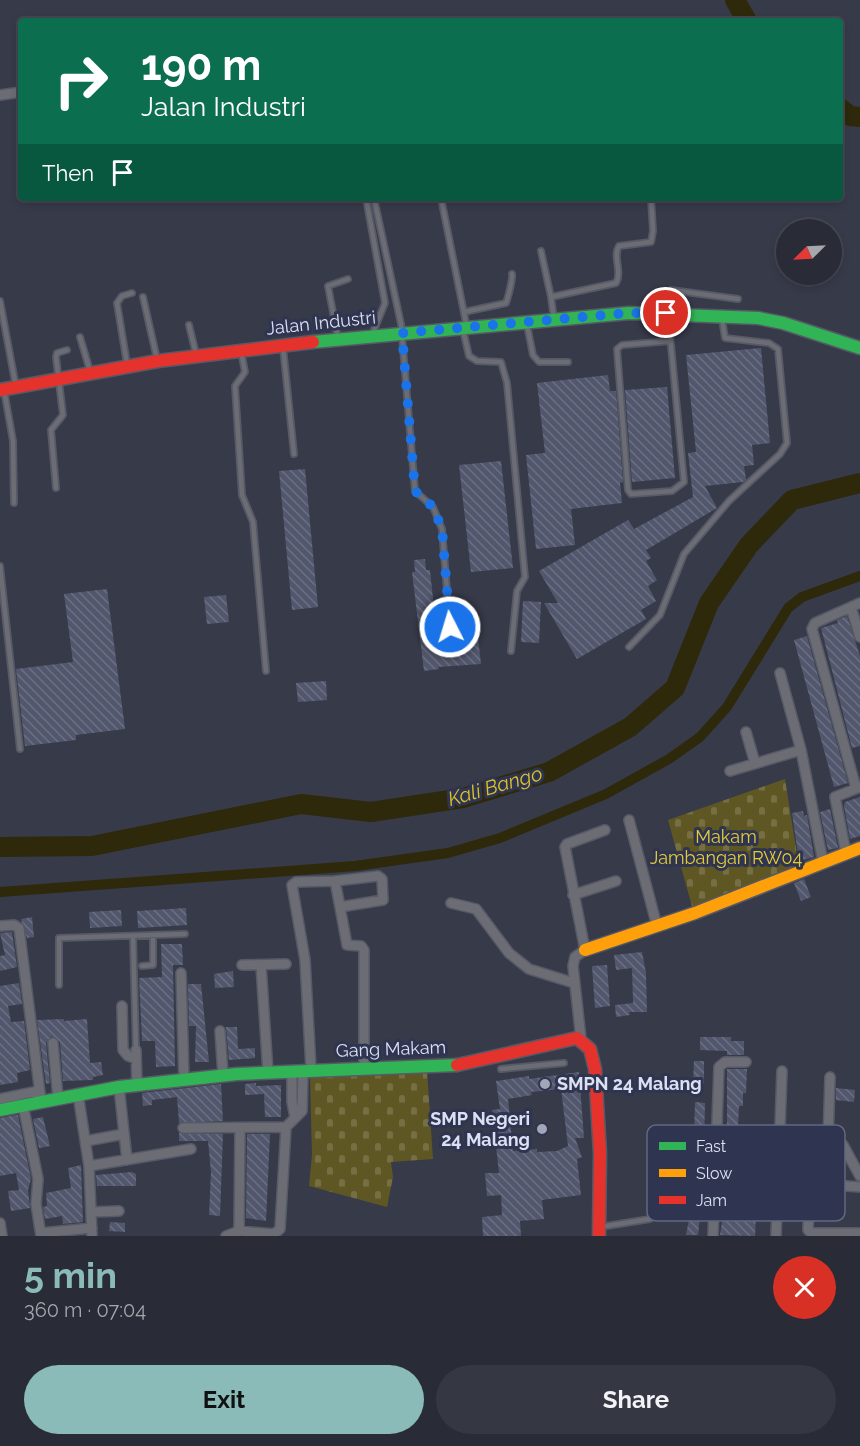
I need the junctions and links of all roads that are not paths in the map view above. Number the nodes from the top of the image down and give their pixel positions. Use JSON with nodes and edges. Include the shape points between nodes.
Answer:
{"nodes":[{"id":1,"x":18,"y":92,"type":"edge"},
{"id":2,"x":0,"y":95,"type":"edge"},
{"id":3,"x":367,"y":201,"type":"edge"},
{"id":4,"x":375,"y":201,"type":"edge"},
{"id":5,"x":442,"y":201,"type":"edge"},
{"id":6,"x":651,"y":201,"type":"edge"},
{"id":7,"x":542,"y":251,"type":"dead end"},
{"id":8,"x":512,"y":274,"type":"dead end"},
{"id":9,"x":348,"y":279,"type":"dead end"},
{"id":10,"x":132,"y":293,"type":"dead end"},
{"id":11,"x":143,"y":297,"type":"dead end"},
{"id":12,"x":551,"y":297,"type":"junction"},
{"id":13,"x":738,"y":299,"type":"dead end"},
{"id":14,"x":0,"y":301,"type":"edge"},
{"id":15,"x":464,"y":312,"type":"junction"},
{"id":16,"x":666,"y":313,"type":"junction"},
{"id":17,"x":722,"y":316,"type":"junction"},
{"id":18,"x":555,"y":319,"type":"junction"},
{"id":19,"x":526,"y":323,"type":"junction"},
{"id":20,"x":189,"y":325,"type":"dead end"},
{"id":21,"x":465,"y":329,"type":"junction"},
{"id":22,"x":402,"y":333,"type":"junction"},
{"id":23,"x":372,"y":335,"type":"junction"},
{"id":24,"x":80,"y":337,"type":"dead end"},
{"id":25,"x":338,"y":339,"type":"junction"},
{"id":26,"x":670,"y":341,"type":"junction"},
{"id":27,"x":283,"y":345,"type":"junction"},
{"id":28,"x":860,"y":348,"type":"edge"},
{"id":29,"x":67,"y":350,"type":"dead end"},
{"id":30,"x":241,"y":351,"type":"junction"},
{"id":31,"x":197,"y":356,"type":"junction"},
{"id":32,"x":158,"y":361,"type":"junction"},
{"id":33,"x":568,"y":362,"type":"dead end"},
{"id":34,"x":127,"y":367,"type":"junction"},
{"id":35,"x":91,"y":374,"type":"junction"},
{"id":36,"x":59,"y":379,"type":"junction"},
{"id":37,"x":7,"y":389,"type":"edge"},
{"id":38,"x":294,"y":454,"type":"dead end"},
{"id":39,"x":56,"y":488,"type":"dead end"},
{"id":40,"x":14,"y":503,"type":"dead end"},
{"id":41,"x":0,"y":566,"type":"edge"},
{"id":42,"x":856,"y":605,"type":"edge"},
{"id":43,"x":450,"y":627,"type":"dead end"},
{"id":44,"x":860,"y":637,"type":"edge"},
{"id":45,"x":629,"y":647,"type":"dead end"},
{"id":46,"x":511,"y":651,"type":"dead end"},
{"id":47,"x":266,"y":671,"type":"dead end"},
{"id":48,"x":780,"y":673,"type":"dead end"},
{"id":49,"x":746,"y":732,"type":"dead end"},
{"id":50,"x":20,"y":749,"type":"dead end"},
{"id":51,"x":801,"y":750,"type":"junction"},
{"id":52,"x":755,"y":763,"type":"junction"},
{"id":53,"x":730,"y":771,"type":"dead end"},
{"id":54,"x":858,"y":787,"type":"edge"},
{"id":55,"x":629,"y":820,"type":"dead end"},
{"id":56,"x":605,"y":830,"type":"dead end"},
{"id":57,"x":860,"y":848,"type":"edge"},
{"id":58,"x":846,"y":853,"type":"junction"},
{"id":59,"x":823,"y":862,"type":"junction"},
{"id":60,"x":616,"y":880,"type":"dead end"},
{"id":61,"x":335,"y":881,"type":"junction"},
{"id":62,"x":573,"y":895,"type":"junction"},
{"id":63,"x":451,"y":903,"type":"dead end"},
{"id":64,"x":340,"y":907,"type":"junction"},
{"id":65,"x":0,"y":926,"type":"edge"},
{"id":66,"x":657,"y":926,"type":"junction"},
{"id":67,"x":185,"y":934,"type":"dead end"},
{"id":68,"x":133,"y":936,"type":"junction"},
{"id":69,"x":153,"y":936,"type":"junction"},
{"id":70,"x":585,"y":950,"type":"junction"},
{"id":71,"x":286,"y":964,"type":"dead end"},
{"id":72,"x":242,"y":965,"type":"dead end"},
{"id":73,"x":261,"y":965,"type":"junction"},
{"id":74,"x":142,"y":966,"type":"dead end"},
{"id":75,"x":181,"y":973,"type":"dead end"},
{"id":76,"x":574,"y":983,"type":"junction"},
{"id":77,"x":59,"y":985,"type":"dead end"},
{"id":78,"x":122,"y":1006,"type":"dead end"},
{"id":79,"x":220,"y":1031,"type":"dead end"},
{"id":80,"x":581,"y":1040,"type":"junction"},
{"id":81,"x":53,"y":1043,"type":"dead end"},
{"id":82,"x":532,"y":1048,"type":"junction"},
{"id":83,"x":136,"y":1054,"type":"junction"},
{"id":84,"x":746,"y":1062,"type":"dead end"},
{"id":85,"x":564,"y":1063,"type":"dead end"},
{"id":86,"x":533,"y":1065,"type":"junction"},
{"id":87,"x":364,"y":1068,"type":"junction"},
{"id":88,"x":501,"y":1069,"type":"dead end"},
{"id":89,"x":302,"y":1071,"type":"junction"},
{"id":90,"x":782,"y":1071,"type":"dead end"},
{"id":91,"x":268,"y":1073,"type":"junction"},
{"id":92,"x":223,"y":1076,"type":"junction"},
{"id":93,"x":830,"y":1077,"type":"dead end"},
{"id":94,"x":184,"y":1079,"type":"junction"},
{"id":95,"x":137,"y":1085,"type":"junction"},
{"id":96,"x":119,"y":1087,"type":"junction"},
{"id":97,"x":78,"y":1094,"type":"junction"},
{"id":98,"x":39,"y":1096,"type":"junction"},
{"id":99,"x":58,"y":1098,"type":"junction"},
{"id":100,"x":0,"y":1099,"type":"edge"},
{"id":101,"x":23,"y":1105,"type":"junction"},
{"id":102,"x":0,"y":1110,"type":"edge"},
{"id":103,"x":717,"y":1125,"type":"edge"},
{"id":104,"x":780,"y":1125,"type":"edge"},
{"id":105,"x":829,"y":1125,"type":"edge"},
{"id":106,"x":286,"y":1127,"type":"junction"},
{"id":107,"x":183,"y":1128,"type":"dead end"},
{"id":108,"x":240,"y":1128,"type":"junction"},
{"id":109,"x":124,"y":1134,"type":"junction"},
{"id":110,"x":86,"y":1141,"type":"junction"},
{"id":111,"x":191,"y":1149,"type":"dead end"},
{"id":112,"x":845,"y":1149,"type":"edge"},
{"id":113,"x":127,"y":1160,"type":"junction"},
{"id":114,"x":89,"y":1166,"type":"junction"},
{"id":115,"x":860,"y":1176,"type":"edge"},
{"id":116,"x":845,"y":1186,"type":"edge"},
{"id":117,"x":860,"y":1187,"type":"edge"},
{"id":118,"x":119,"y":1211,"type":"dead end"},
{"id":119,"x":92,"y":1212,"type":"junction"},
{"id":120,"x":647,"y":1220,"type":"edge"},
{"id":121,"x":714,"y":1221,"type":"edge"},
{"id":122,"x":777,"y":1221,"type":"edge"},
{"id":123,"x":808,"y":1221,"type":"edge"},
{"id":124,"x":0,"y":1223,"type":"edge"},
{"id":125,"x":239,"y":1231,"type":"junction"},
{"id":126,"x":92,"y":1232,"type":"edge"},
{"id":127,"x":600,"y":1232,"type":"edge"},
{"id":128,"x":860,"y":1233,"type":"edge"},
{"id":129,"x":841,"y":1234,"type":"edge"},
{"id":130,"x":41,"y":1235,"type":"edge"},
{"id":131,"x":2,"y":1236,"type":"edge"},
{"id":132,"x":226,"y":1236,"type":"edge"},
{"id":133,"x":713,"y":1236,"type":"edge"},
{"id":134,"x":776,"y":1236,"type":"edge"}],
"edges":[{"from":1,"to":2,"type":"street"},
{"from":3,"to":23,"type":"lane","via":[[385,303]]},
{"from":4,"to":22,"type":"lane"},
{"from":5,"to":15,"type":"lane"},
{"from":6,"to":12,"type":"lane","via":[[652,240],[619,246],[616,283]]},
{"from":7,"to":12,"type":"lane"},
{"from":8,"to":15,"type":"lane","via":[[506,303]]},
{"from":9,"to":25,"type":"lane","via":[[328,286]]},
{"from":10,"to":34,"type":"lane","via":[[122,296],[117,303]]},
{"from":11,"to":32,"type":"lane"},
{"from":12,"to":18,"type":"lane"},
{"from":13,"to":16,"type":"lane","via":[[671,290],[666,293]]},
{"from":14,"to":37,"type":"lane"},
{"from":15,"to":21,"type":"lane"},
{"from":16,"to":17,"type":"street","name":"Jalan Industri"},
{"from":16,"to":18,"type":"street","name":"Jalan Industri"},
{"from":16,"to":26,"type":"lane"},
{"from":17,"to":28,"type":"street","name":"Jalan Industri","via":[[783,323]]},
{"from":17,"to":45,"type":"lane","via":[[725,338],[769,343],[778,349],[787,443],[688,549],[660,615]]},
{"from":18,"to":19,"type":"street","name":"Jalan Industri"},
{"from":19,"to":21,"type":"street","name":"Jalan Industri"},
{"from":19,"to":33,"type":"lane","via":[[533,355],[539,362]]},
{"from":20,"to":31,"type":"lane"},
{"from":21,"to":22,"type":"street","name":"Jalan Industri"},
{"from":21,"to":46,"type":"lane","via":[[469,356],[477,361],[501,362],[507,383],[525,577],[517,591]]},
{"from":22,"to":23,"type":"street","name":"Jalan Industri"},
{"from":22,"to":43,"type":"lane","via":[[415,491],[433,507],[442,529]]},
{"from":23,"to":25,"type":"street","name":"Jalan Industri"},
{"from":24,"to":35,"type":"lane"},
{"from":25,"to":27,"type":"street","name":"Jalan Industri"},
{"from":26,"to":26,"type":"lane","via":[[684,482],[672,491],[631,494],[617,349],[622,345]]},
{"from":27,"to":30,"type":"street","name":"Jalan Industri"},
{"from":27,"to":38,"type":"lane"},
{"from":29,"to":36,"type":"lane","via":[[57,353]]},
{"from":30,"to":31,"type":"street","name":"Jalan Industri"},
{"from":30,"to":47,"type":"lane","via":[[245,372],[235,386],[242,495],[253,522]]},
{"from":31,"to":32,"type":"street","name":"Jalan Industri"},
{"from":32,"to":34,"type":"street","name":"Jalan Industri"},
{"from":34,"to":35,"type":"street","name":"Jalan Industri"},
{"from":35,"to":36,"type":"street","name":"Jalan Industri"},
{"from":36,"to":37,"type":"street","name":"Jalan Industri"},
{"from":36,"to":39,"type":"lane","via":[[63,415],[51,430]]},
{"from":37,"to":40,"type":"lane"},
{"from":41,"to":50,"type":"lane"},
{"from":42,"to":44,"type":"street"},
{"from":42,"to":54,"type":"street","via":[[815,623],[812,629]]},
{"from":48,"to":51,"type":"street"},
{"from":49,"to":52,"type":"street"},
{"from":51,"to":52,"type":"street"},
{"from":51,"to":59,"type":"street"},
{"from":52,"to":53,"type":"street"},
{"from":54,"to":58,"type":"street","via":[[835,797]]},
{"from":55,"to":66,"type":"street"},
{"from":56,"to":62,"type":"street","via":[[565,847]]},
{"from":57,"to":58,"type":"street"},
{"from":58,"to":59,"type":"street"},
{"from":59,"to":66,"type":"street"},
{"from":60,"to":62,"type":"street"},
{"from":61,"to":64,"type":"street"},
{"from":61,"to":64,"type":"street","via":[[378,876],[382,879],[383,900]]},
{"from":61,"to":89,"type":"street","via":[[296,882],[291,887],[305,960]]},
{"from":62,"to":70,"type":"street"},
{"from":63,"to":76,"type":"street","via":[[476,909],[509,953],[529,969]]},
{"from":64,"to":87,"type":"street","via":[[347,945],[364,950]]},
{"from":65,"to":98,"type":"street","via":[[20,928]]},
{"from":66,"to":70,"type":"street"},
{"from":67,"to":69,"type":"lane"},
{"from":68,"to":69,"type":"lane"},
{"from":68,"to":77,"type":"lane","via":[[59,938]]},
{"from":68,"to":83,"type":"lane"},
{"from":69,"to":74,"type":"lane","via":[[153,965]]},
{"from":70,"to":76,"type":"street","via":[[573,960]]},
{"from":71,"to":73,"type":"street"},
{"from":72,"to":73,"type":"street"},
{"from":73,"to":91,"type":"street"},
{"from":75,"to":94,"type":"street"},
{"from":76,"to":80,"type":"street"},
{"from":78,"to":83,"type":"street","via":[[123,1050],[128,1056]]},
{"from":79,"to":92,"type":"street"},
{"from":80,"to":82,"type":"street","name":"Gang Makam","via":[[567,1039]]},
{"from":80,"to":127,"type":"street","via":[[590,1049],[595,1069]]},
{"from":81,"to":99,"type":"street"},
{"from":82,"to":86,"type":"lane"},
{"from":82,"to":87,"type":"street","name":"Gang Makam","via":[[462,1065]]},
{"from":83,"to":95,"type":"street"},
{"from":84,"to":103,"type":"street","via":[[725,1062],[719,1067]]},
{"from":85,"to":86,"type":"lane"},
{"from":86,"to":88,"type":"lane"},
{"from":87,"to":89,"type":"street","name":"Gang Makam"},
{"from":89,"to":91,"type":"street","name":"Gang Makam"},
{"from":89,"to":106,"type":"street","via":[[302,1111]]},
{"from":90,"to":104,"type":"street"},
{"from":91,"to":92,"type":"street","name":"Gang Makam"},
{"from":92,"to":94,"type":"street","name":"Gang Makam"},
{"from":93,"to":105,"type":"street"},
{"from":94,"to":95,"type":"street","name":"Gang Makam"},
{"from":95,"to":96,"type":"street","name":"Gang Makam"},
{"from":96,"to":97,"type":"street","name":"Gang Makam"},
{"from":96,"to":109,"type":"street"},
{"from":97,"to":99,"type":"street","name":"Gang Makam"},
{"from":97,"to":110,"type":"street"},
{"from":98,"to":99,"type":"street","name":"Gang Makam"},
{"from":98,"to":100,"type":"street"},
{"from":98,"to":101,"type":"street","name":"Gang Makam"},
{"from":101,"to":102,"type":"street","name":"Gang Makam"},
{"from":101,"to":130,"type":"street","via":[[38,1179],[36,1204]]},
{"from":106,"to":108,"type":"street"},
{"from":106,"to":125,"type":"street","via":[[279,1229],[271,1234]]},
{"from":107,"to":108,"type":"street"},
{"from":108,"to":125,"type":"street"},
{"from":109,"to":110,"type":"street"},
{"from":109,"to":113,"type":"street"},
{"from":110,"to":114,"type":"street"},
{"from":111,"to":113,"type":"street"},
{"from":112,"to":115,"type":"street"},
{"from":113,"to":114,"type":"street"},
{"from":114,"to":119,"type":"street"},
{"from":116,"to":117,"type":"street"},
{"from":118,"to":119,"type":"street"},
{"from":119,"to":126,"type":"street"},
{"from":120,"to":127,"type":"lane"},
{"from":121,"to":133,"type":"street"},
{"from":122,"to":134,"type":"street"},
{"from":123,"to":129,"type":"street","via":[[811,1233]]},
{"from":124,"to":131,"type":"street"},
{"from":125,"to":132,"type":"street"},
{"from":126,"to":130,"type":"street"},
{"from":128,"to":129,"type":"street"}]}
